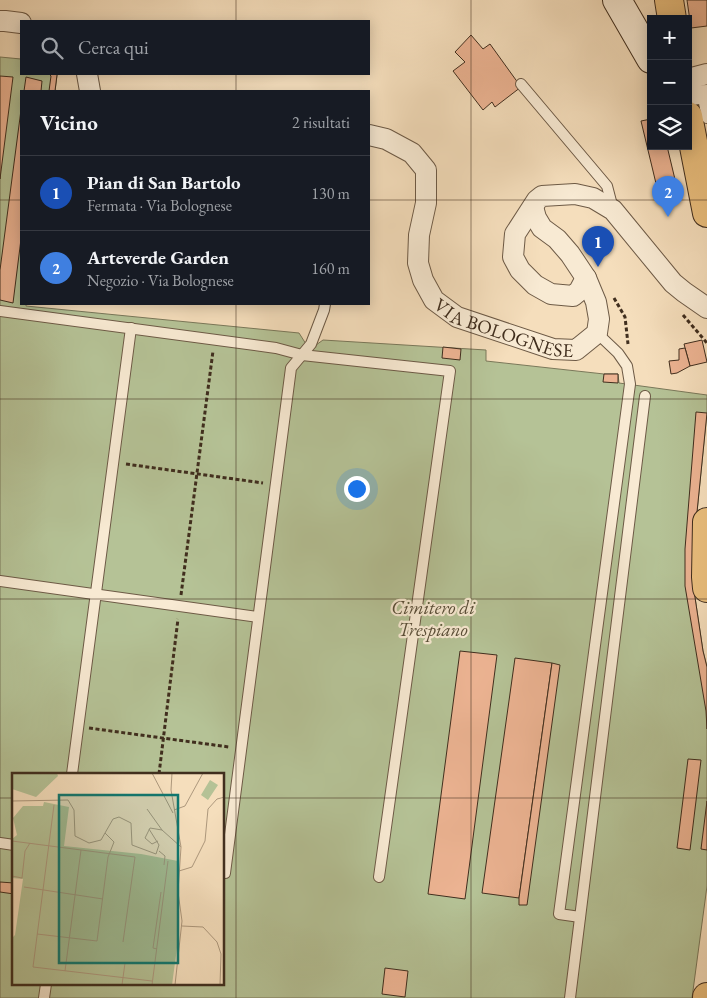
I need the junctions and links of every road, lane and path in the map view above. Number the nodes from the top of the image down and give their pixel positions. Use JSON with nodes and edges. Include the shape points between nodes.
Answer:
{"nodes":[{"id":1,"x":617,"y":0,"type":"edge"},
{"id":2,"x":670,"y":0,"type":"edge"},
{"id":3,"x":672,"y":15,"type":"edge"},
{"id":4,"x":0,"y":21,"type":"edge"},
{"id":5,"x":20,"y":23,"type":"edge"},
{"id":6,"x":647,"y":52,"type":"edge"},
{"id":7,"x":707,"y":74,"type":"edge"},
{"id":8,"x":87,"y":75,"type":"edge"},
{"id":9,"x":692,"y":77,"type":"edge"},
{"id":10,"x":521,"y":84,"type":"dead end"},
{"id":11,"x":90,"y":90,"type":"edge"},
{"id":12,"x":707,"y":90,"type":"edge"},
{"id":13,"x":692,"y":91,"type":"edge"},
{"id":14,"x":692,"y":100,"type":"edge"},
{"id":15,"x":693,"y":122,"type":"edge"},
{"id":16,"x":370,"y":135,"type":"edge"},
{"id":17,"x":703,"y":170,"type":"edge"},
{"id":18,"x":533,"y":207,"type":"junction"},
{"id":19,"x":613,"y":210,"type":"junction"},
{"id":20,"x":707,"y":213,"type":"edge"},
{"id":21,"x":586,"y":278,"type":"junction"},
{"id":22,"x":325,"y":305,"type":"edge"},
{"id":23,"x":707,"y":308,"type":"edge"},
{"id":24,"x":0,"y":310,"type":"edge"},
{"id":25,"x":130,"y":328,"type":"junction"},
{"id":26,"x":597,"y":333,"type":"junction"},
{"id":27,"x":215,"y":340,"type":"junction"},
{"id":28,"x":302,"y":355,"type":"junction"},
{"id":29,"x":645,"y":396,"type":"dead end"},
{"id":30,"x":113,"y":462,"type":"junction"},
{"id":31,"x":197,"y":473,"type":"junction"},
{"id":32,"x":276,"y":484,"type":"junction"},
{"id":33,"x":707,"y":522,"type":"edge"},
{"id":34,"x":0,"y":581,"type":"edge"},
{"id":35,"x":707,"y":588,"type":"edge"},
{"id":36,"x":96,"y":594,"type":"junction"},
{"id":37,"x":180,"y":606,"type":"junction"},
{"id":38,"x":258,"y":617,"type":"junction"},
{"id":39,"x":78,"y":727,"type":"junction"},
{"id":40,"x":163,"y":738,"type":"junction"},
{"id":41,"x":241,"y":748,"type":"junction"},
{"id":42,"x":72,"y":773,"type":"edge"},
{"id":43,"x":159,"y":773,"type":"edge"},
{"id":44,"x":225,"y":873,"type":"edge"},
{"id":45,"x":379,"y":877,"type":"dead end"},
{"id":46,"x":580,"y":917,"type":"junction"},
{"id":47,"x":570,"y":998,"type":"edge"}],
"edges":[{"from":1,"to":6,"type":"street"},
{"from":2,"to":3,"type":"main road"},
{"from":4,"to":5,"type":"street"},
{"from":7,"to":9,"type":"street"},
{"from":8,"to":11,"type":"street"},
{"from":10,"to":19,"type":"lane","via":[[607,186]]},
{"from":12,"to":13,"type":"lane"},
{"from":14,"to":15,"type":"lane","via":[[703,98]]},
{"from":15,"to":17,"type":"main road"},
{"from":16,"to":26,"type":"street","name":"VIA BOLOGNESE","via":[[386,139],[412,153],[426,170],[426,203],[419,235],[418,263],[434,300],[458,317],[553,349],[576,350]]},
{"from":17,"to":20,"type":"main road"},
{"from":18,"to":19,"type":"street","name":"VIA BOLOGNESE","via":[[542,196],[575,194],[594,198]]},
{"from":18,"to":21,"type":"street","name":"VIA BOLOGNESE","via":[[542,228],[557,239]]},
{"from":18,"to":21,"type":"street","name":"VIA BOLOGNESE","via":[[515,234],[513,257],[520,270],[535,285],[551,294],[573,296]]},
{"from":19,"to":23,"type":"street","name":"VIA BOLOGNESE","via":[[673,283]]},
{"from":21,"to":26,"type":"street","name":"VIA BOLOGNESE","via":[[596,302]]},
{"from":22,"to":28,"type":"lane","via":[[311,344]]},
{"from":24,"to":25,"type":"lane"},
{"from":25,"to":27,"type":"lane"},
{"from":25,"to":30,"type":"lane"},
{"from":26,"to":46,"type":"lane","via":[[627,366],[630,384],[559,914]]},
{"from":27,"to":28,"type":"lane"},
{"from":27,"to":31,"type":"path"},
{"from":28,"to":32,"type":"lane","via":[[291,368]]},
{"from":28,"to":45,"type":"lane","via":[[450,371]]},
{"from":29,"to":46,"type":"lane"},
{"from":30,"to":31,"type":"path"},
{"from":30,"to":36,"type":"lane"},
{"from":31,"to":32,"type":"path"},
{"from":31,"to":37,"type":"path"},
{"from":32,"to":38,"type":"lane"},
{"from":33,"to":35,"type":"main road"},
{"from":34,"to":36,"type":"lane"},
{"from":36,"to":37,"type":"lane"},
{"from":36,"to":39,"type":"lane"},
{"from":37,"to":38,"type":"lane"},
{"from":37,"to":40,"type":"path"},
{"from":38,"to":41,"type":"lane"},
{"from":39,"to":40,"type":"path"},
{"from":39,"to":42,"type":"lane"},
{"from":40,"to":41,"type":"path"},
{"from":40,"to":43,"type":"path"},
{"from":41,"to":44,"type":"lane"},
{"from":46,"to":47,"type":"lane"}]}
